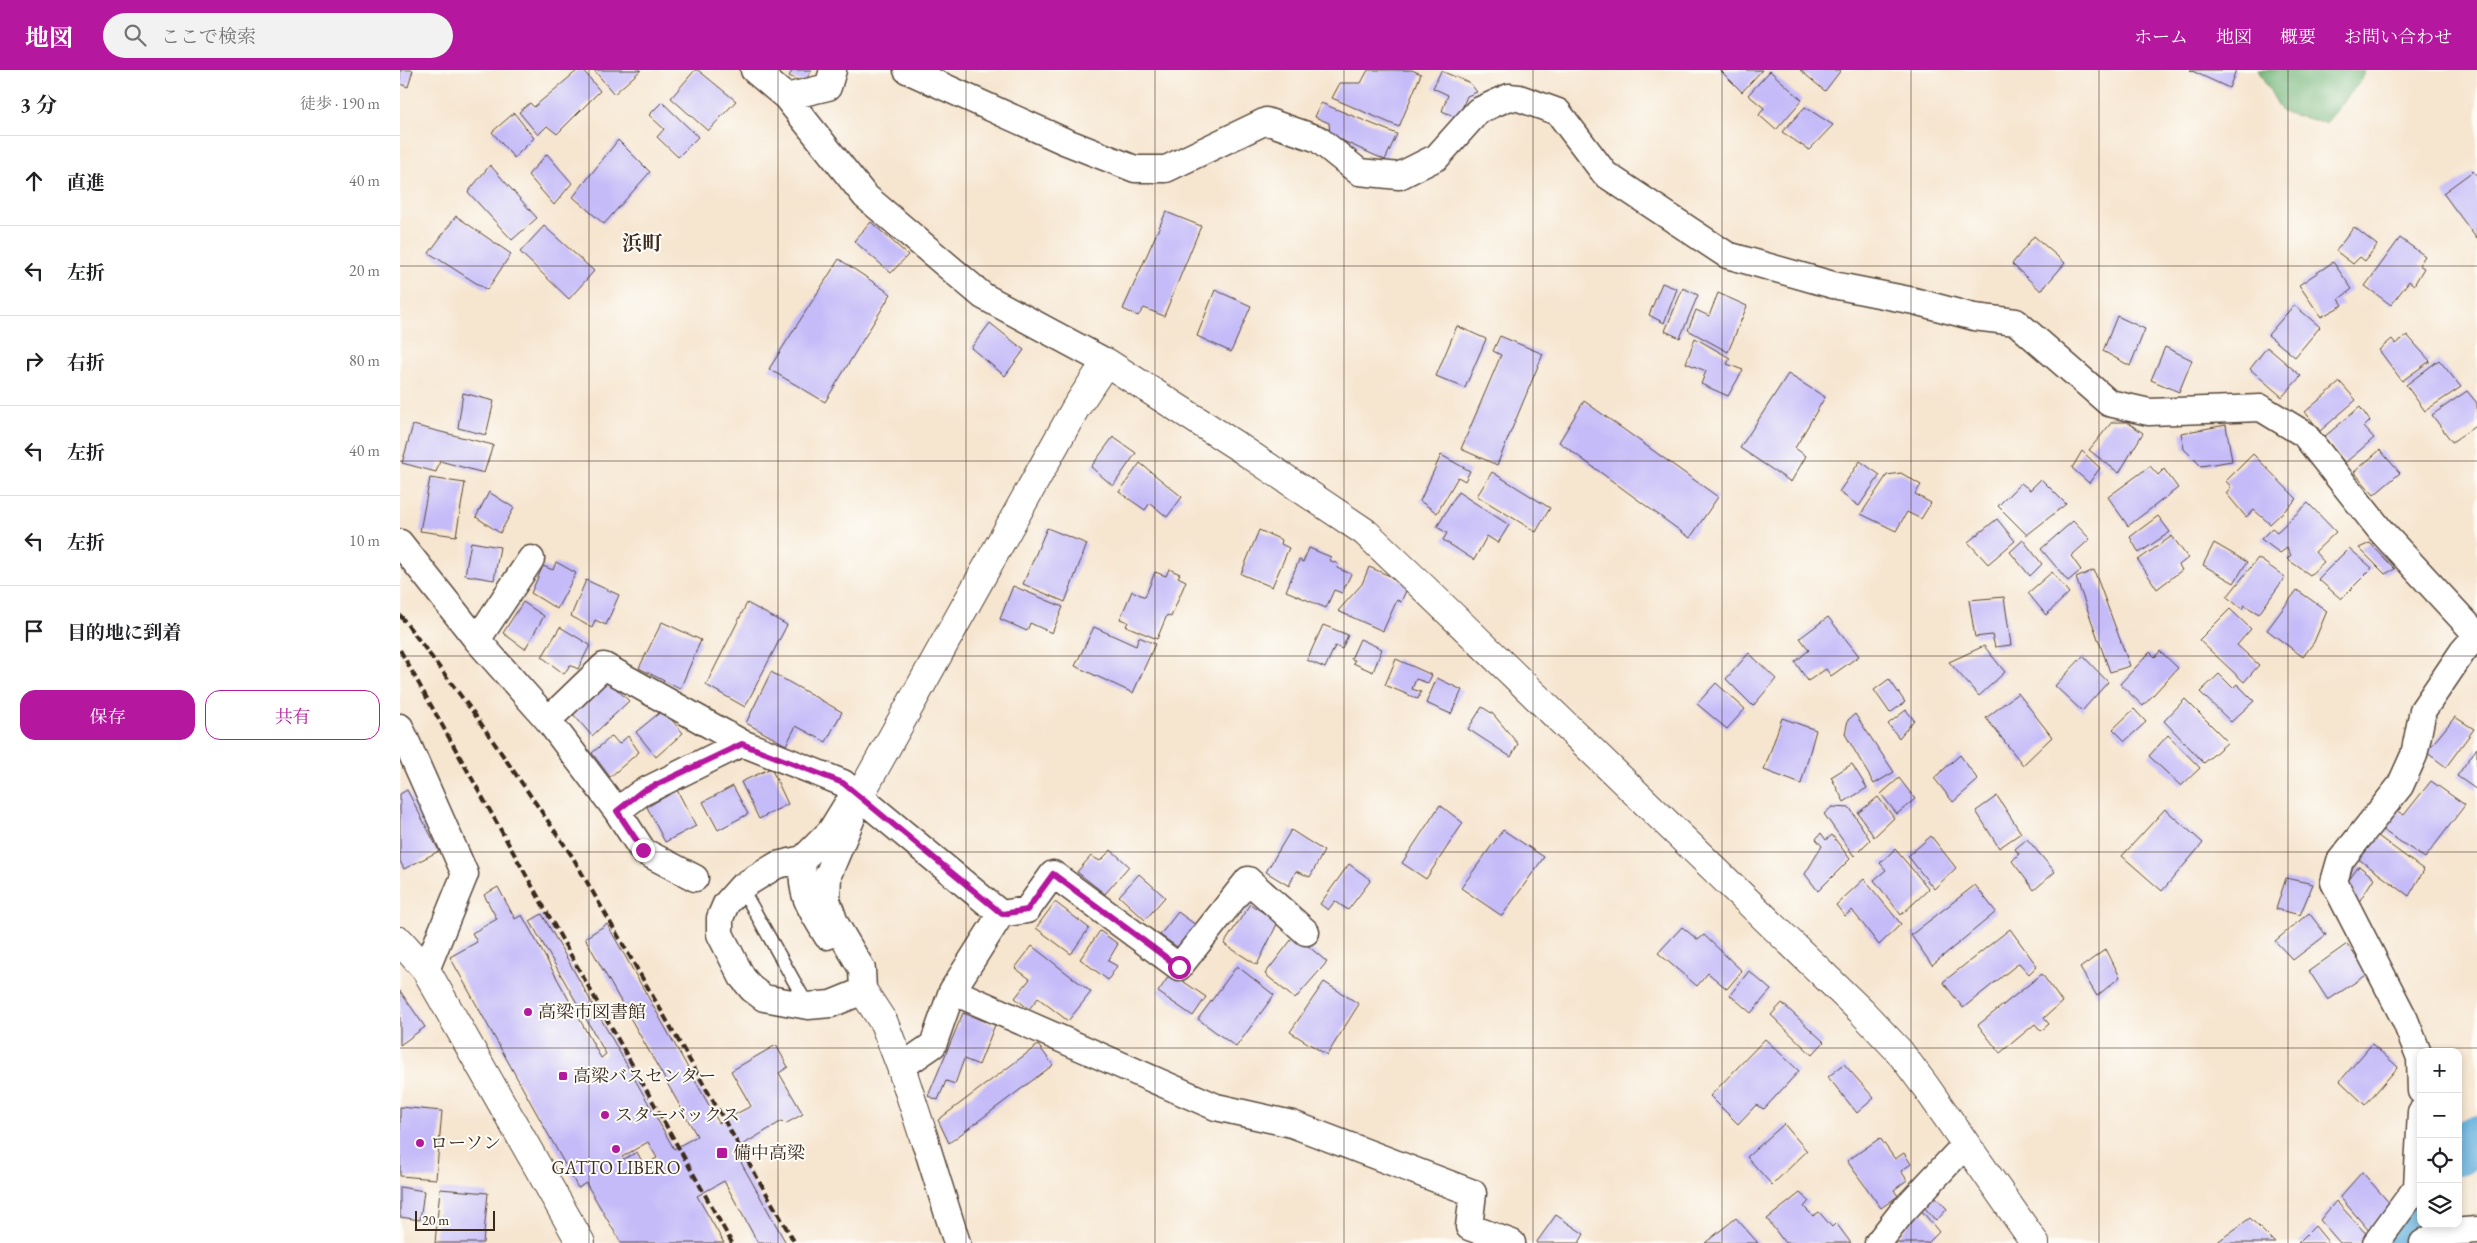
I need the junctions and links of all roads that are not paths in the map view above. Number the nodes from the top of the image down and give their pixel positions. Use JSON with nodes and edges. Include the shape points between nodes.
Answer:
{"nodes":[{"id":1,"x":754,"y":70,"type":"edge"},
{"id":2,"x":833,"y":70,"type":"edge"},
{"id":3,"x":907,"y":70,"type":"edge"},
{"id":4,"x":786,"y":97,"type":"junction"},
{"id":5,"x":1106,"y":362,"type":"junction"},
{"id":6,"x":400,"y":543,"type":"edge"},
{"id":7,"x":530,"y":559,"type":"dead end"},
{"id":8,"x":2477,"y":635,"type":"edge"},
{"id":9,"x":477,"y":640,"type":"junction"},
{"id":10,"x":548,"y":720,"type":"junction"},
{"id":11,"x":400,"y":727,"type":"edge"},
{"id":12,"x":742,"y":744,"type":"junction"},
{"id":13,"x":860,"y":795,"type":"junction"},
{"id":14,"x":617,"y":811,"type":"junction"},
{"id":15,"x":803,"y":859,"type":"junction"},
{"id":16,"x":695,"y":878,"type":"dead end"},
{"id":17,"x":741,"y":887,"type":"junction"},
{"id":18,"x":1002,"y":914,"type":"junction"},
{"id":19,"x":1306,"y":932,"type":"dead end"},
{"id":20,"x":400,"y":941,"type":"edge"},
{"id":21,"x":426,"y":970,"type":"junction"},
{"id":22,"x":952,"y":991,"type":"junction"},
{"id":23,"x":863,"y":992,"type":"junction"},
{"id":24,"x":808,"y":1006,"type":"junction"},
{"id":25,"x":2417,"y":1050,"type":"edge"},
{"id":26,"x":902,"y":1067,"type":"junction"},
{"id":27,"x":2420,"y":1138,"type":"edge"},
{"id":28,"x":925,"y":1140,"type":"joint"},
{"id":29,"x":1965,"y":1145,"type":"junction"},
{"id":30,"x":2477,"y":1230,"type":"edge"},
{"id":31,"x":581,"y":1243,"type":"edge"},
{"id":32,"x":957,"y":1243,"type":"edge"},
{"id":33,"x":1512,"y":1243,"type":"edge"},
{"id":34,"x":1878,"y":1243,"type":"edge"},
{"id":35,"x":2035,"y":1243,"type":"edge"},
{"id":36,"x":2376,"y":1243,"type":"edge"},
{"id":37,"x":2423,"y":1243,"type":"edge"}],
"edges":[{"from":1,"to":4,"type":"street"},
{"from":2,"to":4,"type":"street","via":[[828,87]]},
{"from":3,"to":8,"type":"street","via":[[1064,141],[1135,169],[1166,169],[1266,121],[1318,139],[1359,172],[1399,176],[1436,157],[1478,112],[1508,97],[1558,112],[1605,174],[1727,255],[1833,285],[1974,317],[2016,322],[2109,404],[2149,412],[2261,408],[2304,434],[2382,531]]},
{"from":4,"to":5,"type":"street","via":[[865,196],[976,290]]},
{"from":5,"to":13,"type":"street","via":[[1075,409]]},
{"from":5,"to":29,"type":"street","via":[[1365,532],[1860,1011],[1899,1051]]},
{"from":6,"to":9,"type":"street"},
{"from":7,"to":9,"type":"street"},
{"from":8,"to":25,"type":"street","via":[[2462,651],[2423,710],[2414,755],[2400,786],[2340,861],[2334,882],[2405,1020]]},
{"from":9,"to":10,"type":"street"},
{"from":10,"to":12,"type":"street","via":[[604,666]]},
{"from":10,"to":14,"type":"street"},
{"from":11,"to":21,"type":"street","via":[[465,874]]},
{"from":12,"to":13,"type":"street","via":[[843,783]]},
{"from":12,"to":14,"type":"street","via":[[641,792]]},
{"from":13,"to":15,"type":"street","via":[[846,806],[830,832]]},
{"from":13,"to":18,"type":"street","via":[[875,812]]},
{"from":13,"to":23,"type":"street","via":[[834,858],[827,900],[835,923],[862,969]]},
{"from":14,"to":16,"type":"street","via":[[643,850]]},
{"from":15,"to":17,"type":"street","via":[[777,865]]},
{"from":15,"to":23,"type":"street","via":[[804,894],[846,969]]},
{"from":17,"to":24,"type":"lane"},
{"from":17,"to":24,"type":"street","via":[[726,904],[720,918],[720,934],[738,969],[752,989],[764,998]]},
{"from":18,"to":19,"type":"street","via":[[1027,910],[1053,874],[1179,967],[1248,880]]},
{"from":18,"to":22,"type":"street"},
{"from":20,"to":21,"type":"street"},
{"from":21,"to":31,"type":"street"},
{"from":22,"to":26,"type":"street","via":[[933,1045]]},
{"from":22,"to":33,"type":"street","via":[[1216,1107],[1292,1124],[1473,1193],[1469,1227]]},
{"from":23,"to":24,"type":"street","via":[[830,1004]]},
{"from":23,"to":26,"type":"street","via":[[884,1022]]},
{"from":26,"to":28,"type":"street"},
{"from":27,"to":36,"type":"street","via":[[2417,1188]]},
{"from":28,"to":32,"type":"street"},
{"from":29,"to":34,"type":"street","via":[[1903,1211]]},
{"from":29,"to":35,"type":"street"},
{"from":30,"to":37,"type":"street","via":[[2439,1233]]}]}
